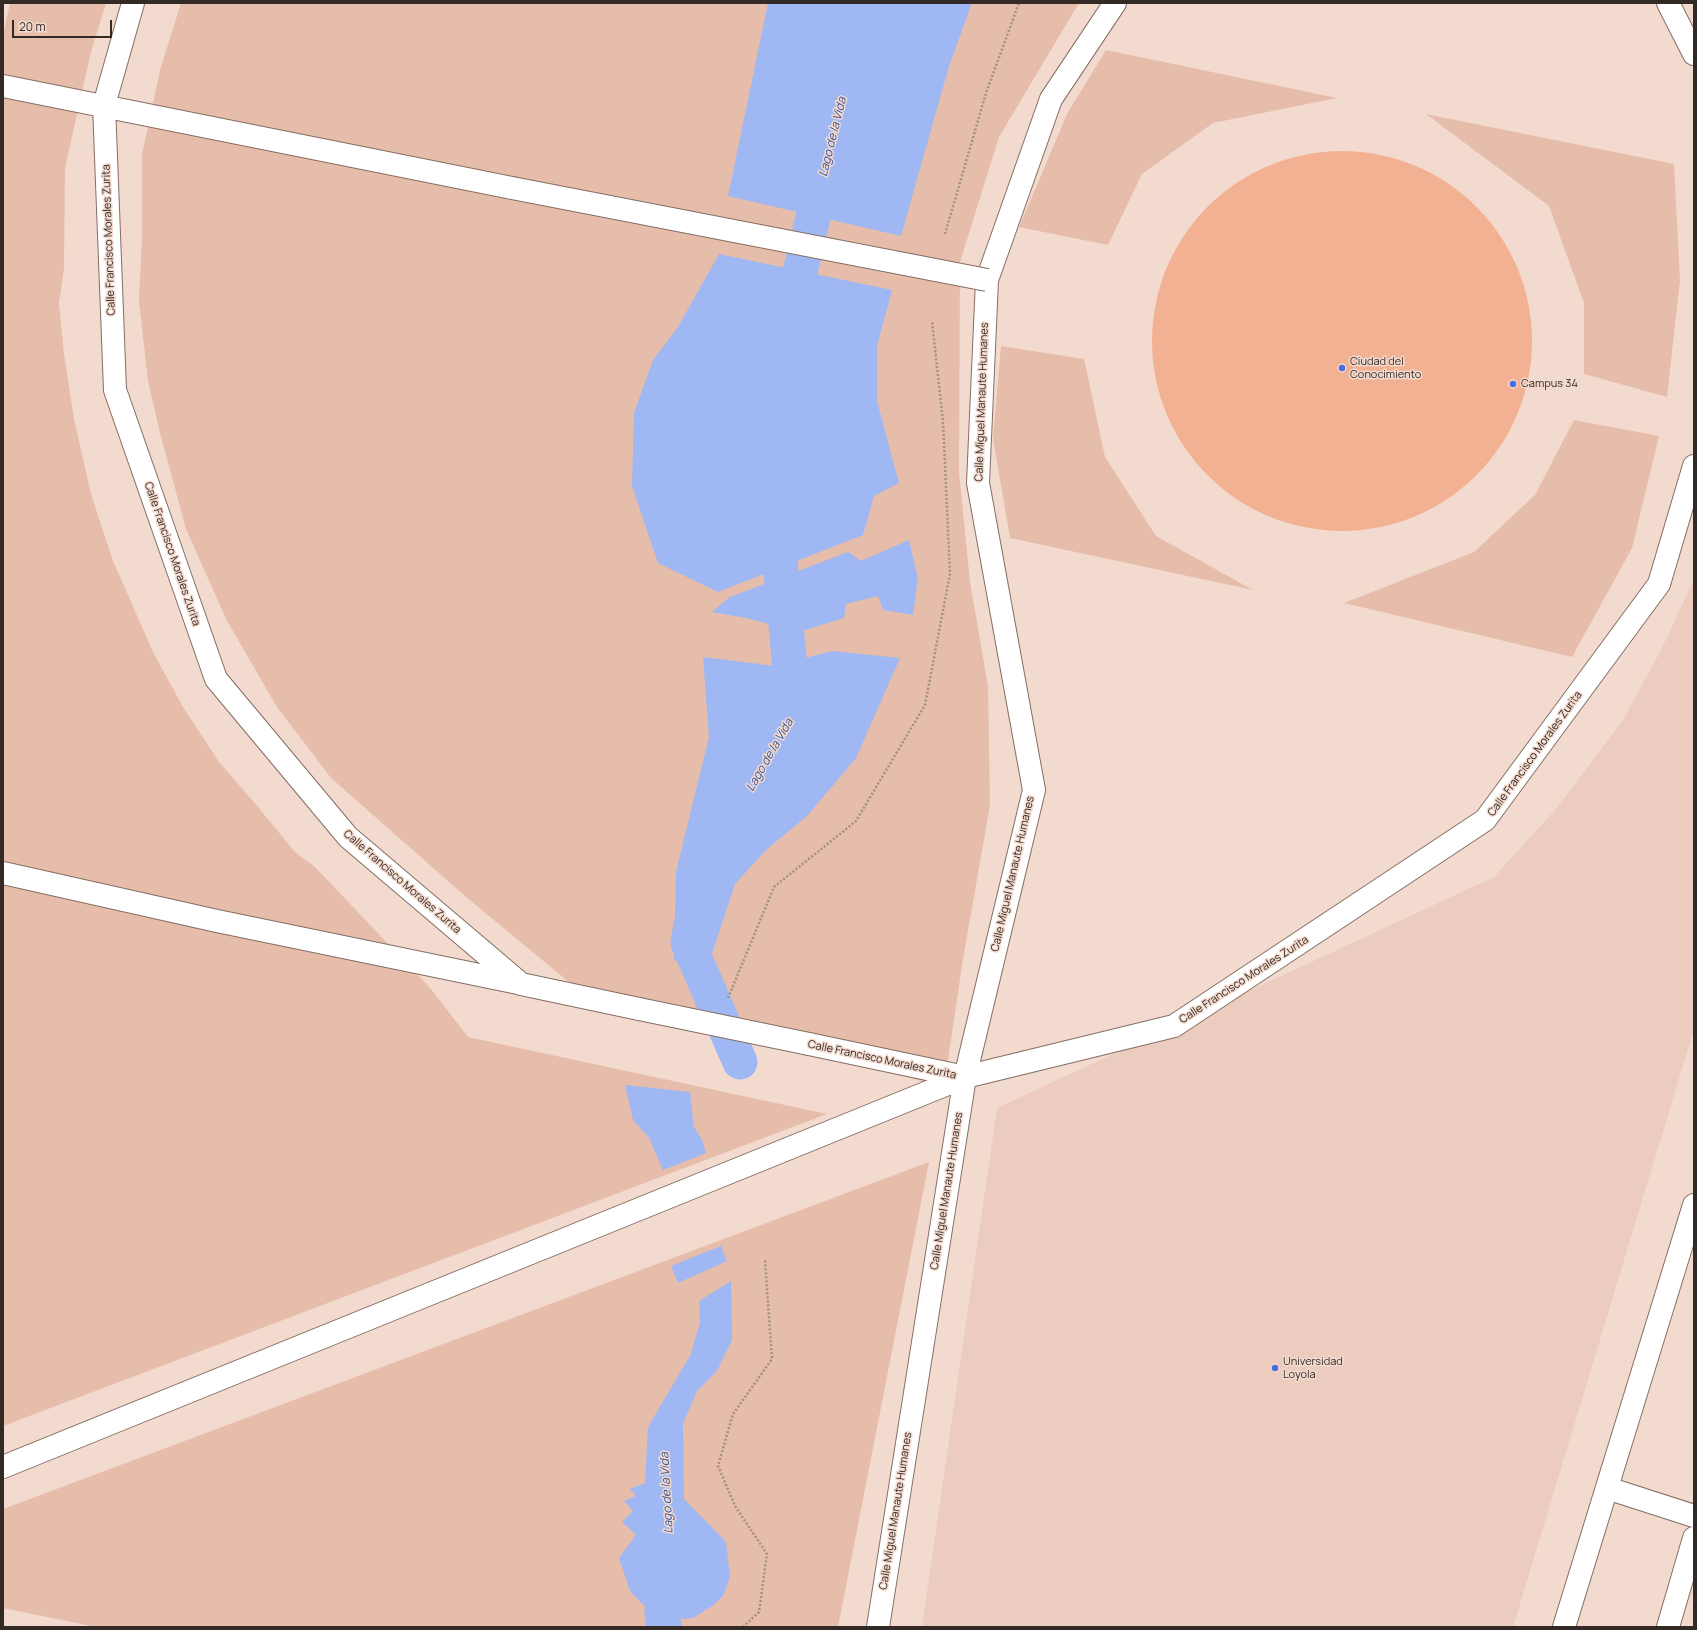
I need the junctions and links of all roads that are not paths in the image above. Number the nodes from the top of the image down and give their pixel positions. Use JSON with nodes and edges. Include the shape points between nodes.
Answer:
{"nodes":[{"id":1,"x":133,"y":3,"type":"edge"},
{"id":2,"x":1115,"y":3,"type":"edge"},
{"id":3,"x":1668,"y":3,"type":"edge"},
{"id":4,"x":1694,"y":54,"type":"edge"},
{"id":5,"x":3,"y":86,"type":"edge"},
{"id":6,"x":104,"y":105,"type":"junction"},
{"id":7,"x":987,"y":280,"type":"junction"},
{"id":8,"x":1694,"y":466,"type":"edge"},
{"id":9,"x":3,"y":873,"type":"edge"},
{"id":10,"x":521,"y":984,"type":"junction"},
{"id":11,"x":965,"y":1077,"type":"junction"},
{"id":12,"x":1694,"y":1205,"type":"edge"},
{"id":13,"x":3,"y":1467,"type":"edge"},
{"id":14,"x":1607,"y":1488,"type":"junction"},
{"id":15,"x":1694,"y":1516,"type":"edge"},
{"id":16,"x":1694,"y":1538,"type":"edge"},
{"id":17,"x":878,"y":1627,"type":"edge"},
{"id":18,"x":1564,"y":1627,"type":"edge"},
{"id":19,"x":1668,"y":1627,"type":"edge"}],
"edges":[{"from":1,"to":6,"type":"street","name":"Calle Francisco Morales Zurita"},
{"from":2,"to":7,"type":"street","name":"Calle Miguel Manaute Humanes","via":[[1051,99]]},
{"from":3,"to":4,"type":"street"},
{"from":5,"to":6,"type":"street"},
{"from":6,"to":7,"type":"street","bridge":true,"via":[[512,188]]},
{"from":6,"to":10,"type":"street","name":"Calle Francisco Morales Zurita","via":[[115,390],[216,678],[348,837]]},
{"from":7,"to":11,"type":"street","name":"Calle Miguel Manaute Humanes","via":[[978,483],[1034,790]]},
{"from":8,"to":11,"type":"street","name":"Calle Francisco Morales Zurita","via":[[1659,584],[1486,820],[1174,1026]]},
{"from":9,"to":10,"type":"street","name":"Calle Francisco Morales Zurita","via":[[217,921]]},
{"from":10,"to":11,"type":"street","name":"Calle Francisco Morales Zurita","bridge":true},
{"from":11,"to":13,"type":"street"},
{"from":11,"to":17,"type":"street","name":"Calle Miguel Manaute Humanes"},
{"from":12,"to":14,"type":"street"},
{"from":14,"to":15,"type":"street"},
{"from":14,"to":18,"type":"street"},
{"from":16,"to":19,"type":"street"}]}
